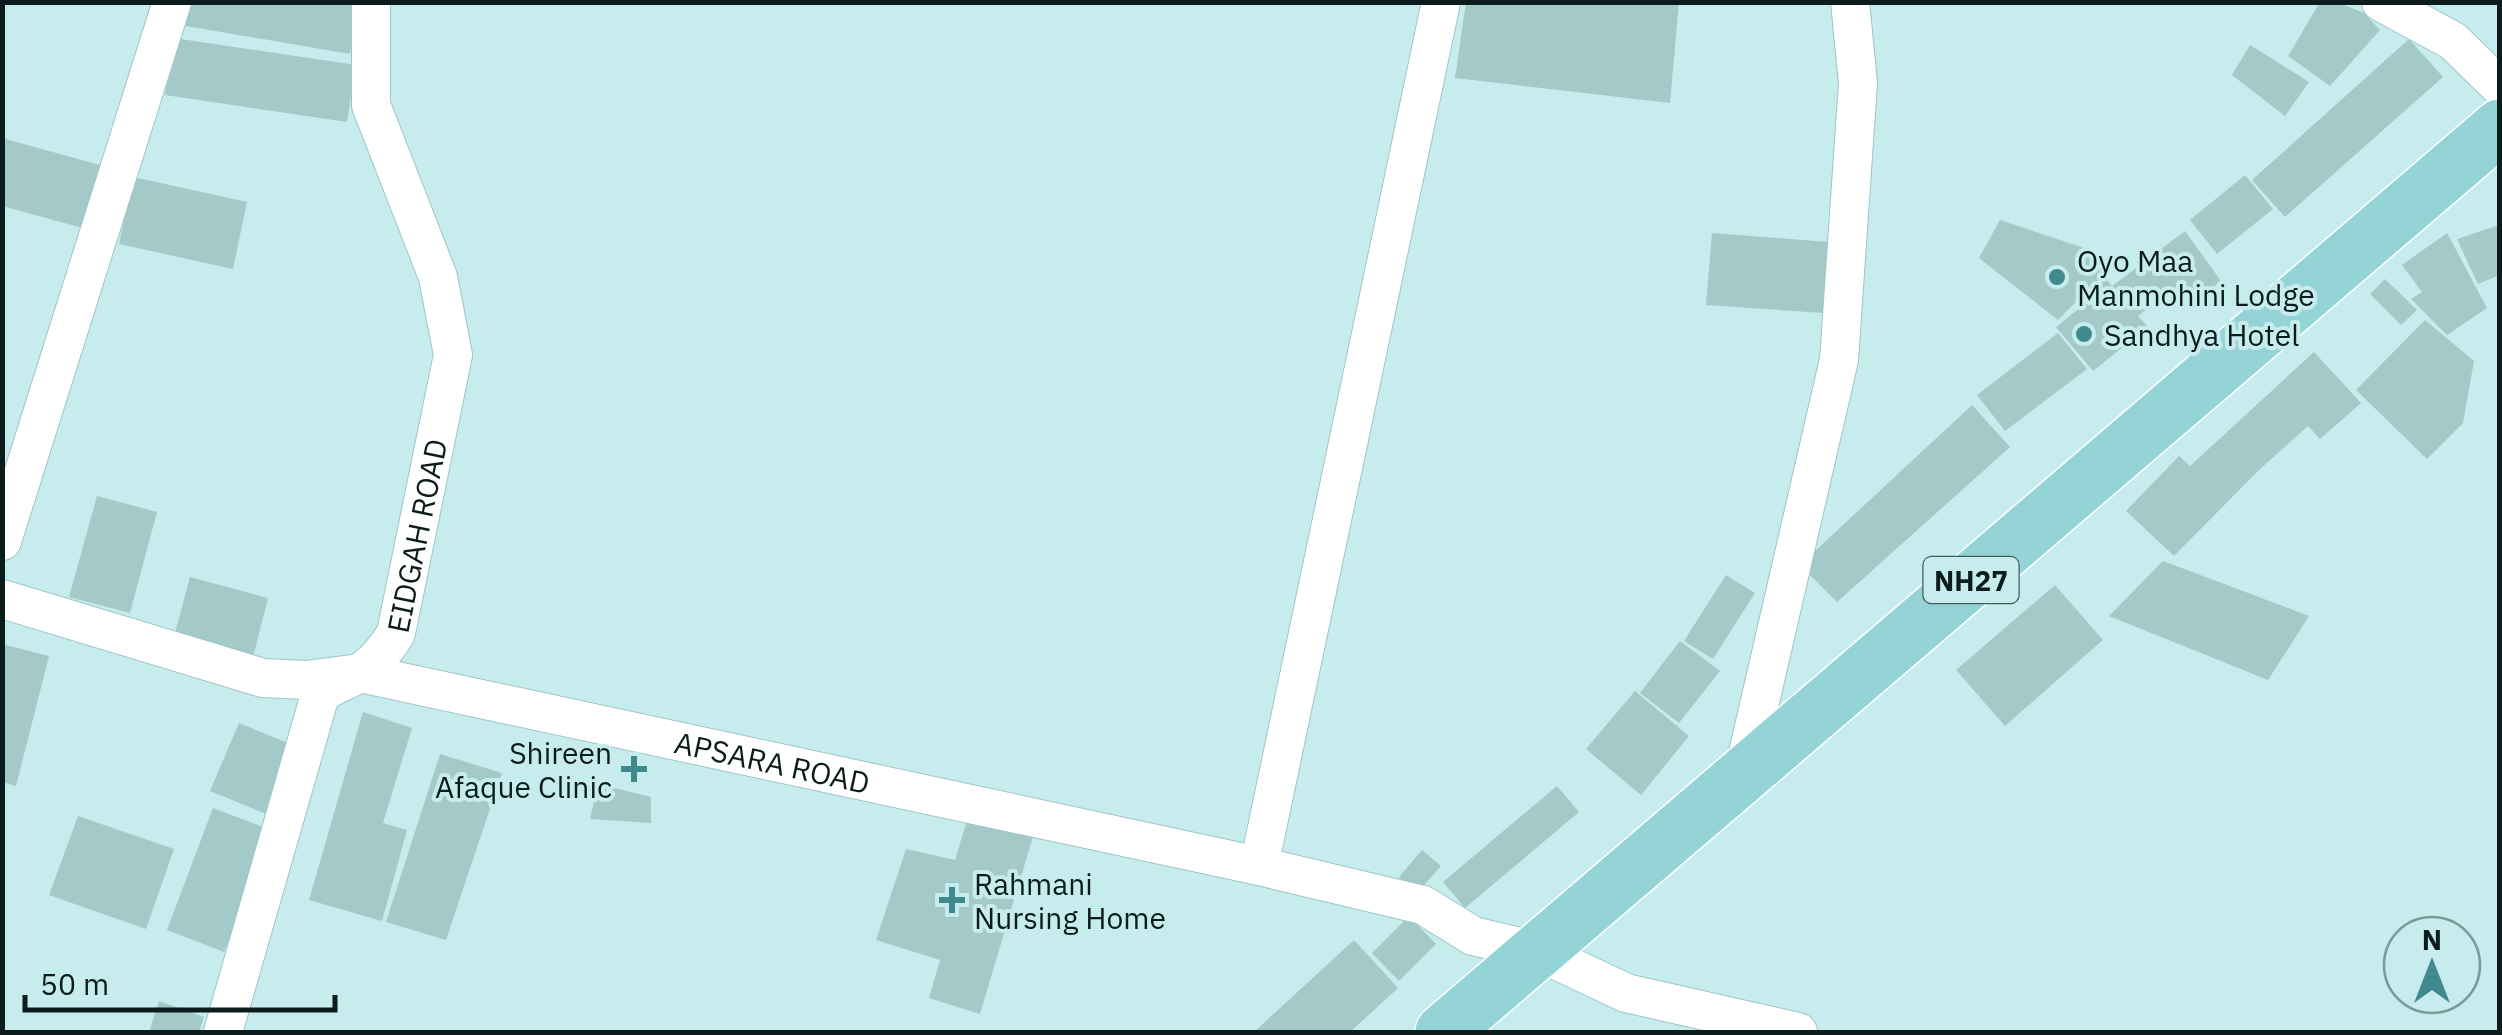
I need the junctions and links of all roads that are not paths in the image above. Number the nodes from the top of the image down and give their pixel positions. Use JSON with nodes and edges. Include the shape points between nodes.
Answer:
{"nodes":[{"id":1,"x":172,"y":2,"type":"edge"},
{"id":2,"x":372,"y":2,"type":"edge"},
{"id":3,"x":1441,"y":2,"type":"edge"},
{"id":4,"x":1850,"y":2,"type":"edge"},
{"id":5,"x":2380,"y":2,"type":"edge"},
{"id":6,"x":2500,"y":88,"type":"edge"},
{"id":7,"x":2500,"y":128,"type":"edge"},
{"id":8,"x":2,"y":541,"type":"edge"},
{"id":9,"x":2,"y":599,"type":"edge"},
{"id":10,"x":360,"y":673,"type":"junction"},
{"id":11,"x":1743,"y":775,"type":"junction"},
{"id":12,"x":1259,"y":866,"type":"junction"},
{"id":13,"x":1537,"y":951,"type":"junction"},
{"id":14,"x":223,"y":1032,"type":"edge"},
{"id":15,"x":1443,"y":1032,"type":"edge"},
{"id":16,"x":1798,"y":1032,"type":"edge"}],
"edges":[{"from":1,"to":8,"type":"street"},
{"from":2,"to":10,"type":"street","name":"EIDGAH ROAD","via":[[372,105],[438,276],[454,354],[396,633]]},
{"from":3,"to":12,"type":"street"},
{"from":4,"to":11,"type":"street","via":[[1858,83],[1839,360]]},
{"from":5,"to":6,"type":"street","via":[[2453,41]]},
{"from":7,"to":11,"type":"main road","number":"NH27"},
{"from":9,"to":10,"type":"street","name":"APSARA ROAD","via":[[264,678]]},
{"from":10,"to":12,"type":"street","name":"APSARA ROAD"},
{"from":10,"to":14,"type":"street","name":"EIDGAH ROAD","via":[[320,696]]},
{"from":11,"to":13,"type":"main road","number":"NH27"},
{"from":12,"to":13,"type":"street","name":"APSARA ROAD","via":[[1424,905],[1473,936]]},
{"from":13,"to":15,"type":"main road","number":"NH27"},
{"from":13,"to":16,"type":"street","name":"APSARA ROAD","via":[[1626,993]]}]}
